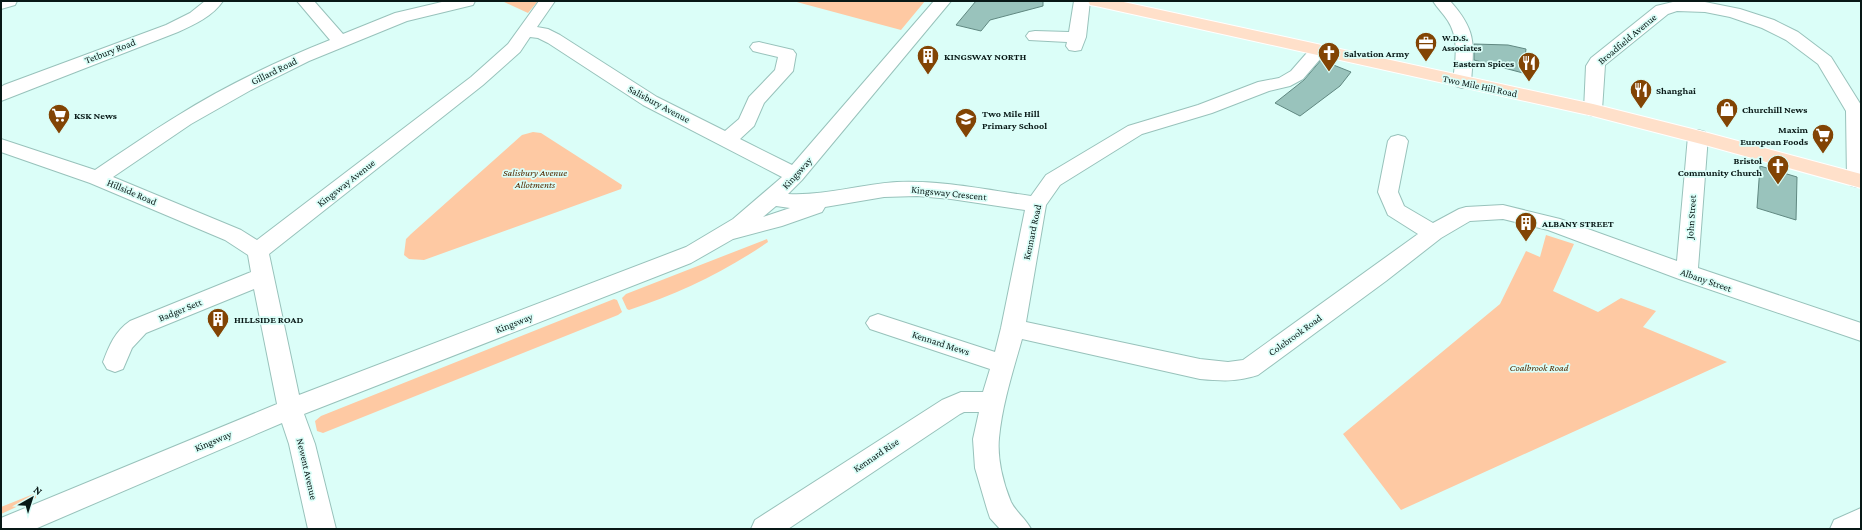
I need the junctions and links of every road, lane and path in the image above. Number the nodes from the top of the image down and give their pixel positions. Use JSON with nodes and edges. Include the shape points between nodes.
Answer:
{"nodes":[{"id":1,"x":9,"y":1,"type":"edge"},
{"id":2,"x":215,"y":1,"type":"edge"},
{"id":3,"x":305,"y":1,"type":"edge"},
{"id":4,"x":467,"y":1,"type":"edge"},
{"id":5,"x":546,"y":1,"type":"edge"},
{"id":6,"x":943,"y":1,"type":"edge"},
{"id":7,"x":1082,"y":1,"type":"edge"},
{"id":8,"x":1096,"y":1,"type":"edge"},
{"id":9,"x":1441,"y":1,"type":"edge"},
{"id":10,"x":1,"y":4,"type":"edge"},
{"id":11,"x":1738,"y":7,"type":"edge"},
{"id":12,"x":526,"y":32,"type":"junction"},
{"id":13,"x":1035,"y":36,"type":"dead end"},
{"id":14,"x":340,"y":41,"type":"junction"},
{"id":15,"x":759,"y":47,"type":"dead end"},
{"id":16,"x":1318,"y":51,"type":"junction"},
{"id":17,"x":1462,"y":82,"type":"junction"},
{"id":18,"x":1,"y":95,"type":"edge"},
{"id":19,"x":1593,"y":110,"type":"junction"},
{"id":20,"x":1698,"y":136,"type":"junction"},
{"id":21,"x":727,"y":140,"type":"junction"},
{"id":22,"x":1398,"y":141,"type":"dead end"},
{"id":23,"x":1,"y":145,"type":"edge"},
{"id":24,"x":795,"y":175,"type":"junction"},
{"id":25,"x":98,"y":178,"type":"junction"},
{"id":26,"x":1859,"y":181,"type":"edge"},
{"id":27,"x":838,"y":197,"type":"junction"},
{"id":28,"x":773,"y":198,"type":"junction"},
{"id":29,"x":1036,"y":204,"type":"junction"},
{"id":30,"x":1553,"y":224,"type":"joint"},
{"id":31,"x":728,"y":233,"type":"junction"},
{"id":32,"x":1434,"y":233,"type":"junction"},
{"id":33,"x":258,"y":251,"type":"junction"},
{"id":34,"x":1687,"y":274,"type":"junction"},
{"id":35,"x":263,"y":276,"type":"junction"},
{"id":36,"x":878,"y":323,"type":"dead end"},
{"id":37,"x":1013,"y":328,"type":"junction"},
{"id":38,"x":1861,"y":332,"type":"edge"},
{"id":39,"x":115,"y":362,"type":"dead end"},
{"id":40,"x":1003,"y":364,"type":"junction"},
{"id":41,"x":993,"y":402,"type":"junction"},
{"id":42,"x":290,"y":409,"type":"junction"},
{"id":43,"x":1861,"y":520,"type":"edge"},
{"id":44,"x":5,"y":529,"type":"edge"},
{"id":45,"x":322,"y":529,"type":"edge"},
{"id":46,"x":765,"y":529,"type":"edge"},
{"id":47,"x":1017,"y":529,"type":"edge"},
{"id":48,"x":1844,"y":529,"type":"edge"}],
"edges":[{"from":1,"to":10,"type":"street"},
{"from":2,"to":18,"type":"street","name":"Tetbury Road","via":[[195,17]]},
{"from":3,"to":14,"type":"street"},
{"from":4,"to":14,"type":"street","name":"Gillard Road","via":[[401,17]]},
{"from":5,"to":12,"type":"street","name":"Kingsway Avenue"},
{"from":6,"to":24,"type":"street","name":"Kingsway"},
{"from":7,"to":13,"type":"street","via":[[1076,42]]},
{"from":8,"to":16,"type":"main road","name":"Two Mile Hill Road"},
{"from":9,"to":17,"type":"street","via":[[1455,18],[1464,35]]},
{"from":11,"to":19,"type":"street","name":"Broadfield Avenue","via":[[1677,6],[1662,10],[1597,62]]},
{"from":11,"to":26,"type":"street","name":"Broadfield Avenue","via":[[1792,36],[1825,61],[1855,111]]},
{"from":12,"to":21,"type":"street","name":"Salisbury Avenue","via":[[542,33],[554,38],[650,101]]},
{"from":12,"to":33,"type":"street","name":"Kingsway Avenue","via":[[514,48],[477,81]]},
{"from":14,"to":25,"type":"street","name":"Gillard Road","via":[[238,89],[184,120]]},
{"from":15,"to":21,"type":"street","via":[[787,54],[784,71],[756,101],[747,122]]},
{"from":16,"to":17,"type":"main road","name":"Two Mile Hill Road"},
{"from":16,"to":29,"type":"street","name":"Kennard Road","via":[[1297,75],[1284,82],[1264,86],[1205,109],[1135,130],[1053,180]]},
{"from":17,"to":19,"type":"main road","name":"Two Mile Hill Road"},
{"from":19,"to":20,"type":"main road","name":"Two Mile Hill Road"},
{"from":20,"to":26,"type":"main road","name":"Two Mile Hill Road"},
{"from":20,"to":34,"type":"street","name":"John Street"},
{"from":21,"to":24,"type":"street","name":"Salisbury Avenue"},
{"from":22,"to":32,"type":"street","via":[[1388,192],[1395,210]]},
{"from":23,"to":25,"type":"street","name":"Hillside Road"},
{"from":24,"to":28,"type":"street","name":"Kingsway"},
{"from":25,"to":33,"type":"street","name":"Hillside Road","via":[[233,235]]},
{"from":27,"to":28,"type":"street","name":"Kingsway Crescent","via":[[800,202],[785,202]]},
{"from":27,"to":29,"type":"street","name":"Kingsway Crescent","via":[[886,189],[915,189]]},
{"from":27,"to":31,"type":"street","name":"Kingsway Crescent","via":[[759,227]]},
{"from":28,"to":31,"type":"street","name":"Kingsway"},
{"from":29,"to":37,"type":"street","name":"Kennard Road"},
{"from":30,"to":32,"type":"street","name":"Colebrook Road","via":[[1503,212],[1466,214]]},
{"from":30,"to":34,"type":"street","name":"Albany Street"},
{"from":31,"to":42,"type":"street","name":"Kingsway","via":[[703,248],[664,265]]},
{"from":32,"to":37,"type":"street","name":"Colebrook Road","via":[[1249,368],[1228,372],[1200,369]]},
{"from":33,"to":35,"type":"street"},
{"from":34,"to":38,"type":"street","name":"Albany Street"},
{"from":35,"to":39,"type":"street","name":"Badger Sett","via":[[138,327],[129,333],[120,346]]},
{"from":35,"to":42,"type":"street"},
{"from":36,"to":40,"type":"street","name":"Kennard Mews"},
{"from":37,"to":40,"type":"street","name":"Kennard Road"},
{"from":40,"to":41,"type":"street","name":"Kennard Road"},
{"from":41,"to":46,"type":"street","name":"Kennard Rise","via":[[961,402],[951,406]]},
{"from":41,"to":47,"type":"street","name":"Kennard Road","via":[[986,439],[988,468],[1000,509]]},
{"from":42,"to":44,"type":"street","name":"Kingsway"},
{"from":42,"to":45,"type":"street","name":"Newent Avenue","via":[[302,444]]},
{"from":43,"to":48,"type":"street"}]}
